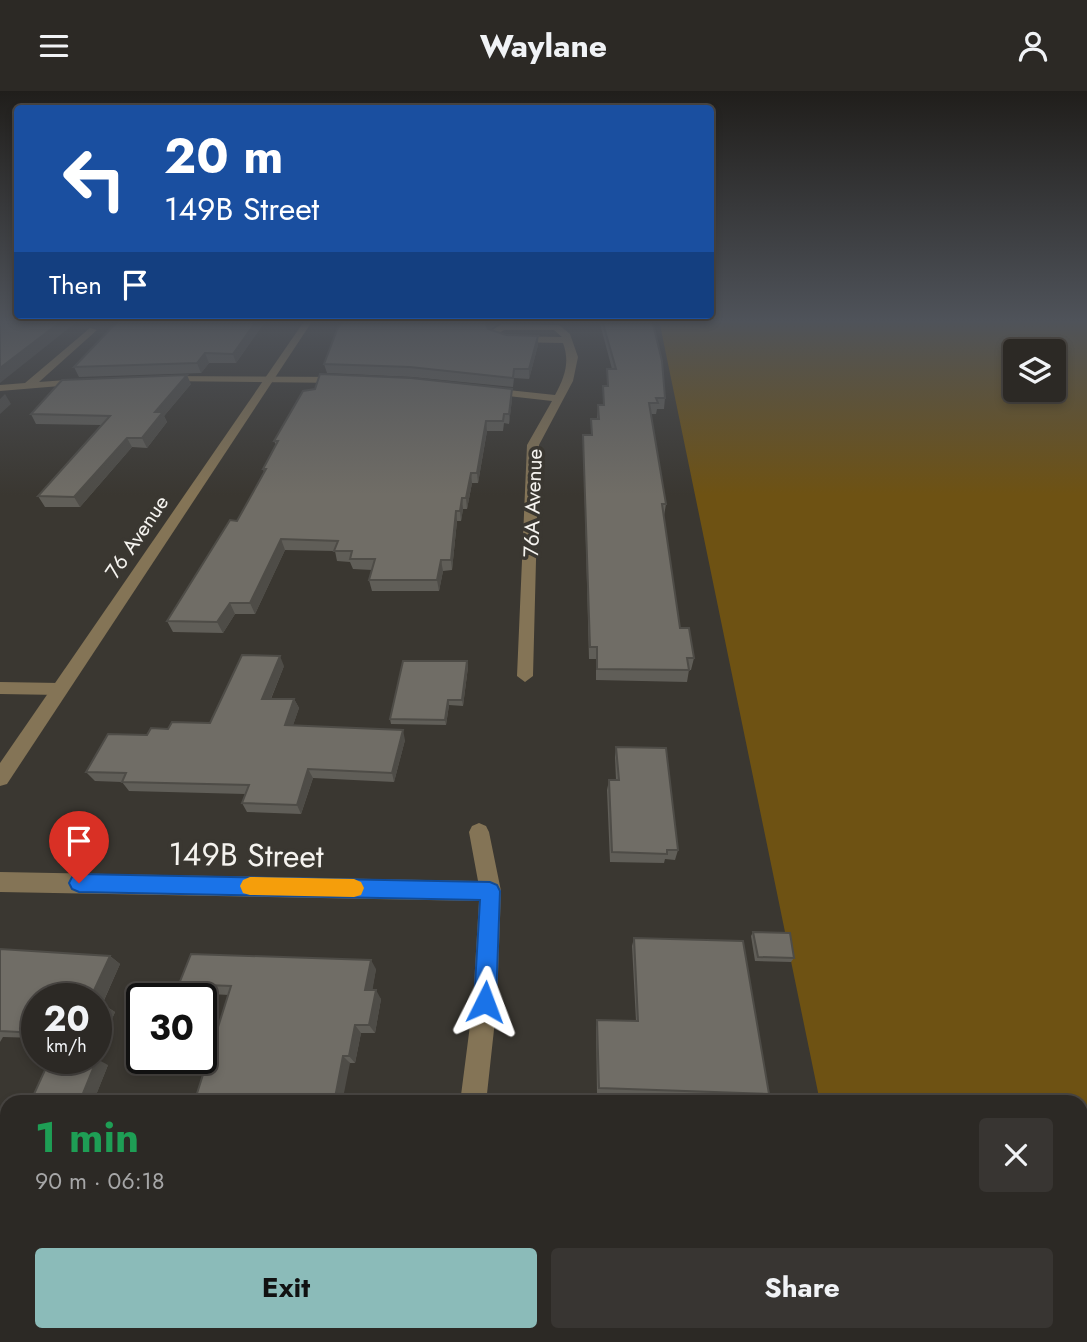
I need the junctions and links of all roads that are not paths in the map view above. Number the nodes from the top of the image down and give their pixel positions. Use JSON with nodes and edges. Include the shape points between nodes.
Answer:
{"nodes":[{"id":1,"x":38,"y":378,"type":"edge"},
{"id":2,"x":192,"y":378,"type":"edge"},
{"id":3,"x":569,"y":378,"type":"edge"},
{"id":4,"x":269,"y":379,"type":"junction"},
{"id":5,"x":356,"y":380,"type":"edge"},
{"id":6,"x":95,"y":381,"type":"edge"},
{"id":7,"x":29,"y":386,"type":"junction"},
{"id":8,"x":0,"y":388,"type":"edge"},
{"id":9,"x":472,"y":389,"type":"edge"},
{"id":10,"x":556,"y":398,"type":"junction"},
{"id":11,"x":525,"y":676,"type":"dead end"},
{"id":12,"x":0,"y":688,"type":"edge"},
{"id":13,"x":60,"y":689,"type":"junction"},
{"id":14,"x":0,"y":778,"type":"edge"},
{"id":15,"x":480,"y":832,"type":"dead end"},
{"id":16,"x":0,"y":882,"type":"edge"},
{"id":17,"x":490,"y":891,"type":"junction"},
{"id":18,"x":474,"y":1095,"type":"edge"}],
"edges":[{"from":1,"to":7,"type":"street"},
{"from":2,"to":4,"type":"street"},
{"from":3,"to":10,"type":"street","name":"76A Avenue"},
{"from":4,"to":5,"type":"street"},
{"from":4,"to":13,"type":"street","name":"76 Avenue"},
{"from":6,"to":7,"type":"street"},
{"from":7,"to":8,"type":"street"},
{"from":9,"to":10,"type":"street"},
{"from":10,"to":11,"type":"street","name":"76A Avenue","via":[[531,455]]},
{"from":12,"to":13,"type":"street"},
{"from":13,"to":14,"type":"street","name":"76 Avenue"},
{"from":15,"to":17,"type":"street"},
{"from":16,"to":17,"type":"street","name":"149B Street"},
{"from":17,"to":18,"type":"street","via":[[485,1002]]}]}
